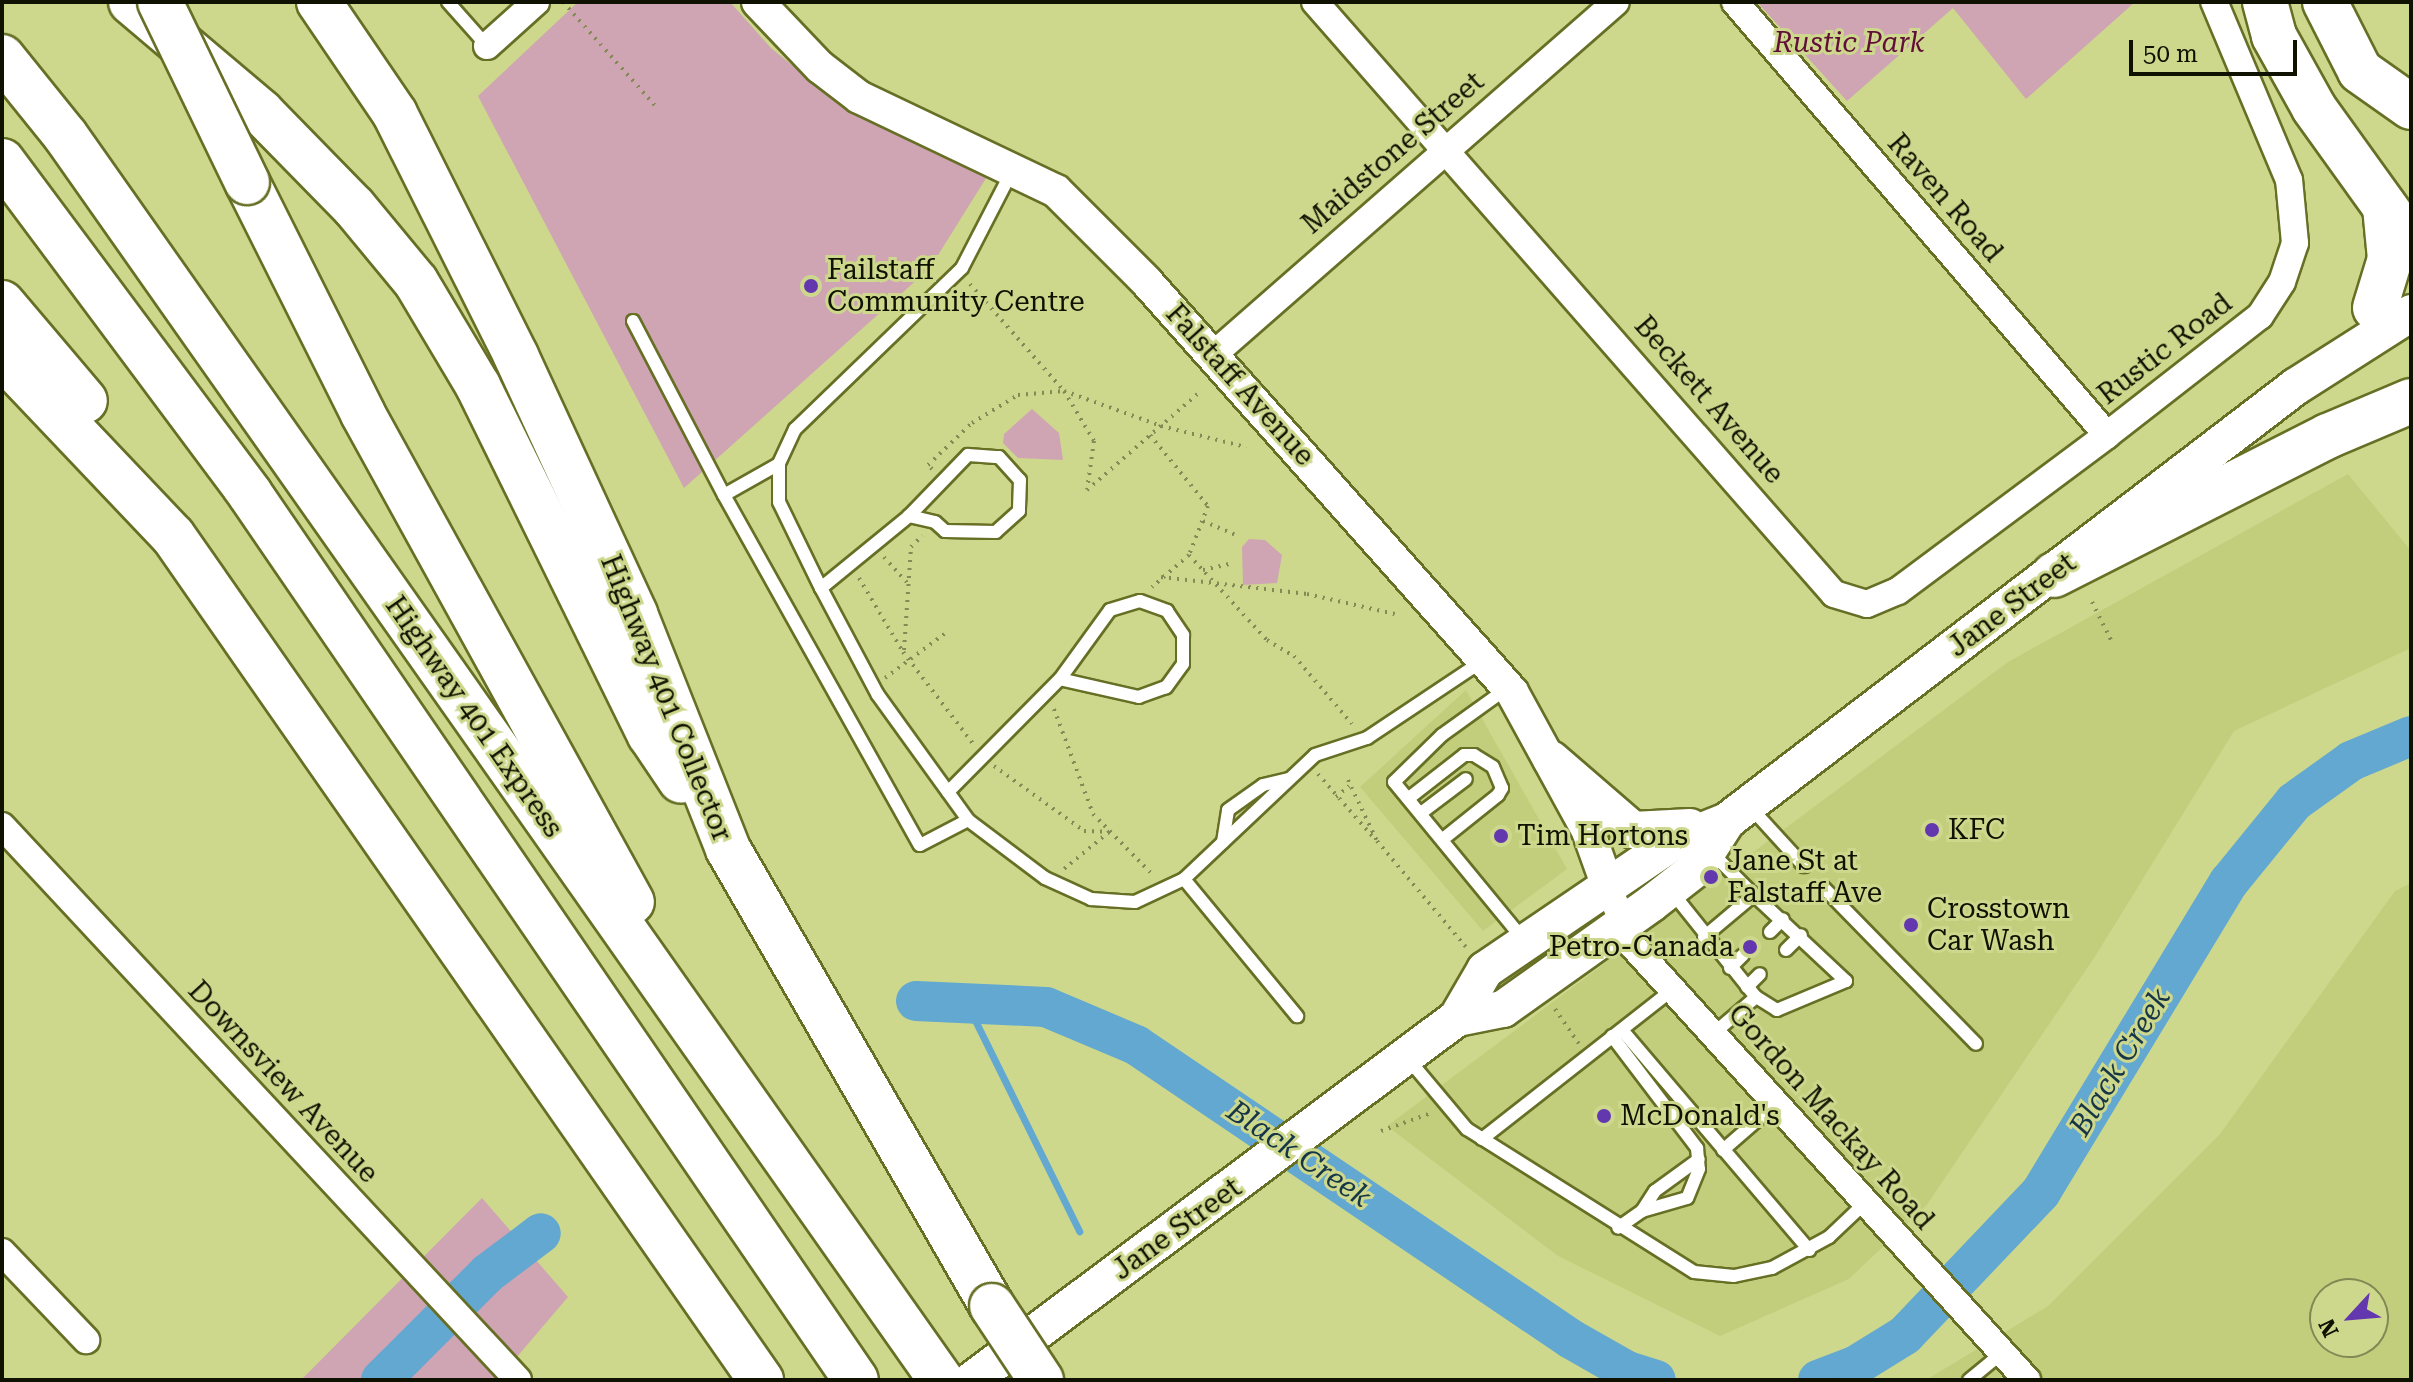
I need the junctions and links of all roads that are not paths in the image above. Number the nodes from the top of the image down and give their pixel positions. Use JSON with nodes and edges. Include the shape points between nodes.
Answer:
{"nodes":[{"id":1,"x":131,"y":2,"type":"edge"},
{"id":2,"x":160,"y":2,"type":"edge"},
{"id":3,"x":319,"y":2,"type":"edge"},
{"id":4,"x":448,"y":2,"type":"edge"},
{"id":5,"x":536,"y":2,"type":"edge"},
{"id":6,"x":758,"y":2,"type":"edge"},
{"id":7,"x":1315,"y":2,"type":"edge"},
{"id":8,"x":1616,"y":2,"type":"edge"},
{"id":9,"x":1735,"y":2,"type":"edge"},
{"id":10,"x":2214,"y":2,"type":"edge"},
{"id":11,"x":2265,"y":2,"type":"edge"},
{"id":12,"x":2325,"y":2,"type":"edge"},
{"id":13,"x":487,"y":46,"type":"joint"},
{"id":14,"x":2,"y":57,"type":"edge"},
{"id":15,"x":2411,"y":107,"type":"edge"},
{"id":16,"x":1448,"y":148,"type":"junction"},
{"id":17,"x":2,"y":161,"type":"edge"},
{"id":18,"x":1012,"y":170,"type":"junction"},
{"id":19,"x":2,"y":175,"type":"edge"},
{"id":20,"x":2385,"y":207,"type":"junction"},
{"id":21,"x":44,"y":216,"type":"junction"},
{"id":22,"x":2411,"y":243,"type":"edge"},
{"id":23,"x":2411,"y":272,"type":"edge"},
{"id":24,"x":2,"y":303,"type":"edge"},
{"id":25,"x":2393,"y":310,"type":"edge"},
{"id":26,"x":633,"y":321,"type":"dead end"},
{"id":27,"x":1214,"y":354,"type":"junction"},
{"id":28,"x":2,"y":356,"type":"edge"},
{"id":29,"x":2411,"y":401,"type":"edge"},
{"id":30,"x":2107,"y":435,"type":"junction"},
{"id":31,"x":779,"y":464,"type":"junction"},
{"id":32,"x":724,"y":495,"type":"junction"},
{"id":33,"x":909,"y":516,"type":"junction"},
{"id":34,"x":173,"y":536,"type":"junction"},
{"id":35,"x":2054,"y":575,"type":"junction"},
{"id":36,"x":821,"y":588,"type":"junction"},
{"id":37,"x":1483,"y":660,"type":"junction"},
{"id":38,"x":1060,"y":679,"type":"junction"},
{"id":39,"x":1508,"y":688,"type":"junction"},
{"id":40,"x":1551,"y":759,"type":"junction"},
{"id":41,"x":1289,"y":779,"type":"junction"},
{"id":42,"x":1466,"y":779,"type":"dead end"},
{"id":43,"x":948,"y":792,"type":"junction"},
{"id":44,"x":1409,"y":798,"type":"junction"},
{"id":45,"x":1421,"y":813,"type":"junction"},
{"id":46,"x":968,"y":820,"type":"junction"},
{"id":47,"x":2,"y":826,"type":"edge"},
{"id":48,"x":1728,"y":826,"type":"junction"},
{"id":49,"x":1443,"y":839,"type":"junction"},
{"id":50,"x":1223,"y":842,"type":"junction"},
{"id":51,"x":728,"y":849,"type":"junction"},
{"id":52,"x":1804,"y":866,"type":"dead end"},
{"id":53,"x":1184,"y":879,"type":"junction"},
{"id":54,"x":1607,"y":884,"type":"junction"},
{"id":55,"x":1823,"y":887,"type":"dead end"},
{"id":56,"x":1670,"y":890,"type":"junction"},
{"id":57,"x":1754,"y":895,"type":"junction"},
{"id":58,"x":1783,"y":919,"type":"junction"},
{"id":59,"x":1624,"y":924,"type":"junction"},
{"id":60,"x":1770,"y":932,"type":"dead end"},
{"id":61,"x":1801,"y":935,"type":"junction"},
{"id":62,"x":1704,"y":937,"type":"junction"},
{"id":63,"x":1525,"y":942,"type":"junction"},
{"id":64,"x":1786,"y":950,"type":"dead end"},
{"id":65,"x":1743,"y":955,"type":"dead end"},
{"id":66,"x":1730,"y":968,"type":"junction"},
{"id":67,"x":1760,"y":974,"type":"dead end"},
{"id":68,"x":1747,"y":987,"type":"junction"},
{"id":69,"x":1672,"y":990,"type":"junction"},
{"id":70,"x":1756,"y":997,"type":"junction"},
{"id":71,"x":684,"y":1009,"type":"junction"},
{"id":72,"x":1297,"y":1016,"type":"dead end"},
{"id":73,"x":1457,"y":1018,"type":"junction"},
{"id":74,"x":1617,"y":1033,"type":"junction"},
{"id":75,"x":1713,"y":1034,"type":"junction"},
{"id":76,"x":1976,"y":1044,"type":"dead end"},
{"id":77,"x":1406,"y":1056,"type":"junction"},
{"id":78,"x":1776,"y":1104,"type":"junction"},
{"id":79,"x":1482,"y":1139,"type":"junction"},
{"id":80,"x":1723,"y":1150,"type":"junction"},
{"id":81,"x":1699,"y":1159,"type":"junction"},
{"id":82,"x":1865,"y":1203,"type":"junction"},
{"id":83,"x":1642,"y":1211,"type":"junction"},
{"id":84,"x":1618,"y":1228,"type":"junction"},
{"id":85,"x":1809,"y":1250,"type":"junction"},
{"id":86,"x":2,"y":1252,"type":"edge"},
{"id":87,"x":86,"y":1340,"type":"dead end"},
{"id":88,"x":2002,"y":1353,"type":"junction"},
{"id":89,"x":510,"y":1372,"type":"edge"},
{"id":90,"x":761,"y":1380,"type":"edge"},
{"id":91,"x":856,"y":1380,"type":"edge"},
{"id":92,"x":941,"y":1380,"type":"edge"},
{"id":93,"x":972,"y":1380,"type":"edge"},
{"id":94,"x":1041,"y":1380,"type":"edge"},
{"id":95,"x":1969,"y":1380,"type":"edge"},
{"id":96,"x":2027,"y":1380,"type":"edge"}],
"edges":[{"from":1,"to":51,"type":"highway","via":[[261,112],[354,207],[416,282],[478,386],[650,735]]},
{"from":2,"to":71,"type":"highway","bridge":true,"via":[[363,414],[622,881]]},
{"from":3,"to":51,"type":"highway","name":"Highway 401 Collector","via":[[395,114],[516,356],[635,614]]},
{"from":4,"to":13,"type":"lane"},
{"from":5,"to":13,"type":"street"},
{"from":6,"to":18,"type":"street","name":"Falstaff Avenue","via":[[820,67],[859,97]]},
{"from":7,"to":16,"type":"street","name":"Beckett Avenue"},
{"from":8,"to":16,"type":"street","name":"Maidstone Street"},
{"from":9,"to":30,"type":"street","name":"Raven Road"},
{"from":10,"to":30,"type":"street","name":"Rustic Road","via":[[2289,180],[2295,212],[2290,267],[2260,316]]},
{"from":11,"to":20,"type":"highway","via":[[2274,36],[2314,108]]},
{"from":12,"to":15,"type":"highway","via":[[2360,71]]},
{"from":14,"to":71,"type":"highway","name":"Highway 401 Express","via":[[65,135]]},
{"from":16,"to":27,"type":"street","name":"Maidstone Street"},
{"from":16,"to":30,"type":"street","name":"Beckett Avenue","via":[[1834,594],[1851,601],[1883,600]]},
{"from":17,"to":21,"type":"highway","name":"Highway 401 Express"},
{"from":18,"to":27,"type":"street","name":"Falstaff Avenue","via":[[1056,191]]},
{"from":18,"to":31,"type":"lane","via":[[962,268],[795,429]]},
{"from":19,"to":21,"type":"highway"},
{"from":20,"to":22,"type":"highway"},
{"from":20,"to":25,"type":"highway"},
{"from":21,"to":91,"type":"highway","name":"Highway 401 Express","via":[[259,507]]},
{"from":23,"to":25,"type":"main road","name":"Jane Street"},
{"from":24,"to":34,"type":"highway","via":[[145,471]]},
{"from":25,"to":35,"type":"main road","name":"Jane Street"},
{"from":26,"to":32,"type":"lane"},
{"from":27,"to":37,"type":"street","name":"Falstaff Avenue"},
{"from":28,"to":34,"type":"highway"},
{"from":29,"to":35,"type":"highway","via":[[2340,430]]},
{"from":31,"to":32,"type":"lane"},
{"from":31,"to":36,"type":"lane","via":[[779,502]]},
{"from":32,"to":46,"type":"lane","via":[[920,845]]},
{"from":33,"to":33,"type":"lane","via":[[968,455],[999,457],[1020,480],[1019,511],[996,532],[945,531],[935,522]]},
{"from":33,"to":36,"type":"lane"},
{"from":34,"to":90,"type":"highway"},
{"from":35,"to":48,"type":"main road","name":"Jane Street"},
{"from":36,"to":43,"type":"lane","via":[[873,686]]},
{"from":37,"to":39,"type":"street","name":"Falstaff Avenue"},
{"from":37,"to":41,"type":"lane","via":[[1363,739],[1308,762]]},
{"from":38,"to":38,"type":"lane","via":[[1110,610],[1140,601],[1167,611],[1183,635],[1183,664],[1166,687],[1139,697]]},
{"from":38,"to":43,"type":"lane"},
{"from":39,"to":40,"type":"street","name":"Falstaff Avenue"},
{"from":39,"to":44,"type":"lane","via":[[1404,768],[1394,782]]},
{"from":40,"to":48,"type":"main road","via":[[1633,830]]},
{"from":40,"to":54,"type":"street","name":"Falstaff Avenue","via":[[1588,831]]},
{"from":41,"to":50,"type":"lane"},
{"from":41,"to":50,"type":"lane","via":[[1263,785],[1228,810]]},
{"from":42,"to":45,"type":"lane"},
{"from":43,"to":46,"type":"lane"},
{"from":44,"to":45,"type":"lane"},
{"from":44,"to":49,"type":"lane","via":[[1464,755],[1493,767],[1502,788],[1498,795]]},
{"from":45,"to":49,"type":"lane"},
{"from":46,"to":53,"type":"lane","via":[[1049,880],[1091,899],[1135,902]]},
{"from":47,"to":89,"type":"street","name":"Downsview Avenue"},
{"from":48,"to":52,"type":"lane"},
{"from":48,"to":54,"type":"main road","name":"Jane Street","via":[[1672,843]]},
{"from":48,"to":56,"type":"main road","name":"Jane Street","via":[[1697,868]]},
{"from":48,"to":57,"type":"lane"},
{"from":49,"to":63,"type":"lane"},
{"from":50,"to":53,"type":"lane"},
{"from":51,"to":94,"type":"highway","name":"Highway 401 Collector","bridge":true,"via":[[992,1306]]},
{"from":53,"to":72,"type":"lane"},
{"from":54,"to":59,"type":"street","name":"Gordon Mackay Road"},
{"from":54,"to":63,"type":"main road","name":"Jane Street"},
{"from":55,"to":76,"type":"lane"},
{"from":56,"to":59,"type":"main road","name":"Jane Street"},
{"from":56,"to":62,"type":"lane"},
{"from":57,"to":58,"type":"lane"},
{"from":57,"to":62,"type":"lane"},
{"from":58,"to":60,"type":"lane"},
{"from":58,"to":61,"type":"lane"},
{"from":59,"to":69,"type":"street","name":"Gordon Mackay Road","via":[[1632,945]]},
{"from":59,"to":73,"type":"main road","name":"Jane Street","via":[[1503,1009]]},
{"from":61,"to":64,"type":"lane"},
{"from":61,"to":70,"type":"lane","via":[[1846,981],[1777,1010]]},
{"from":62,"to":66,"type":"lane"},
{"from":63,"to":73,"type":"main road","name":"Jane Street","via":[[1485,970]]},
{"from":65,"to":66,"type":"lane"},
{"from":66,"to":68,"type":"lane"},
{"from":67,"to":68,"type":"lane"},
{"from":68,"to":70,"type":"lane"},
{"from":69,"to":74,"type":"lane"},
{"from":69,"to":75,"type":"street","name":"Gordon Mackay Road"},
{"from":70,"to":75,"type":"lane"},
{"from":71,"to":92,"type":"highway","name":"Highway 401 Express"},
{"from":73,"to":77,"type":"main road","name":"Jane Street"},
{"from":74,"to":79,"type":"lane"},
{"from":74,"to":80,"type":"lane"},
{"from":74,"to":81,"type":"lane","via":[[1697,1148]]},
{"from":75,"to":78,"type":"street","name":"Gordon Mackay Road"},
{"from":77,"to":79,"type":"lane"},
{"from":77,"to":93,"type":"main road","name":"Jane Street"},
{"from":78,"to":80,"type":"lane"},
{"from":78,"to":82,"type":"street","name":"Gordon Mackay Road"},
{"from":79,"to":84,"type":"lane"},
{"from":80,"to":85,"type":"lane"},
{"from":81,"to":83,"type":"lane","via":[[1655,1191]]},
{"from":81,"to":83,"type":"lane","via":[[1697,1180],[1687,1198]]},
{"from":82,"to":85,"type":"lane"},
{"from":82,"to":88,"type":"street","name":"Gordon Mackay Road"},
{"from":83,"to":84,"type":"lane"},
{"from":84,"to":85,"type":"lane","via":[[1694,1272],[1734,1276],[1772,1268]]},
{"from":86,"to":87,"type":"street"},
{"from":88,"to":95,"type":"lane"},
{"from":88,"to":96,"type":"street","name":"Gordon Mackay Road"}]}
